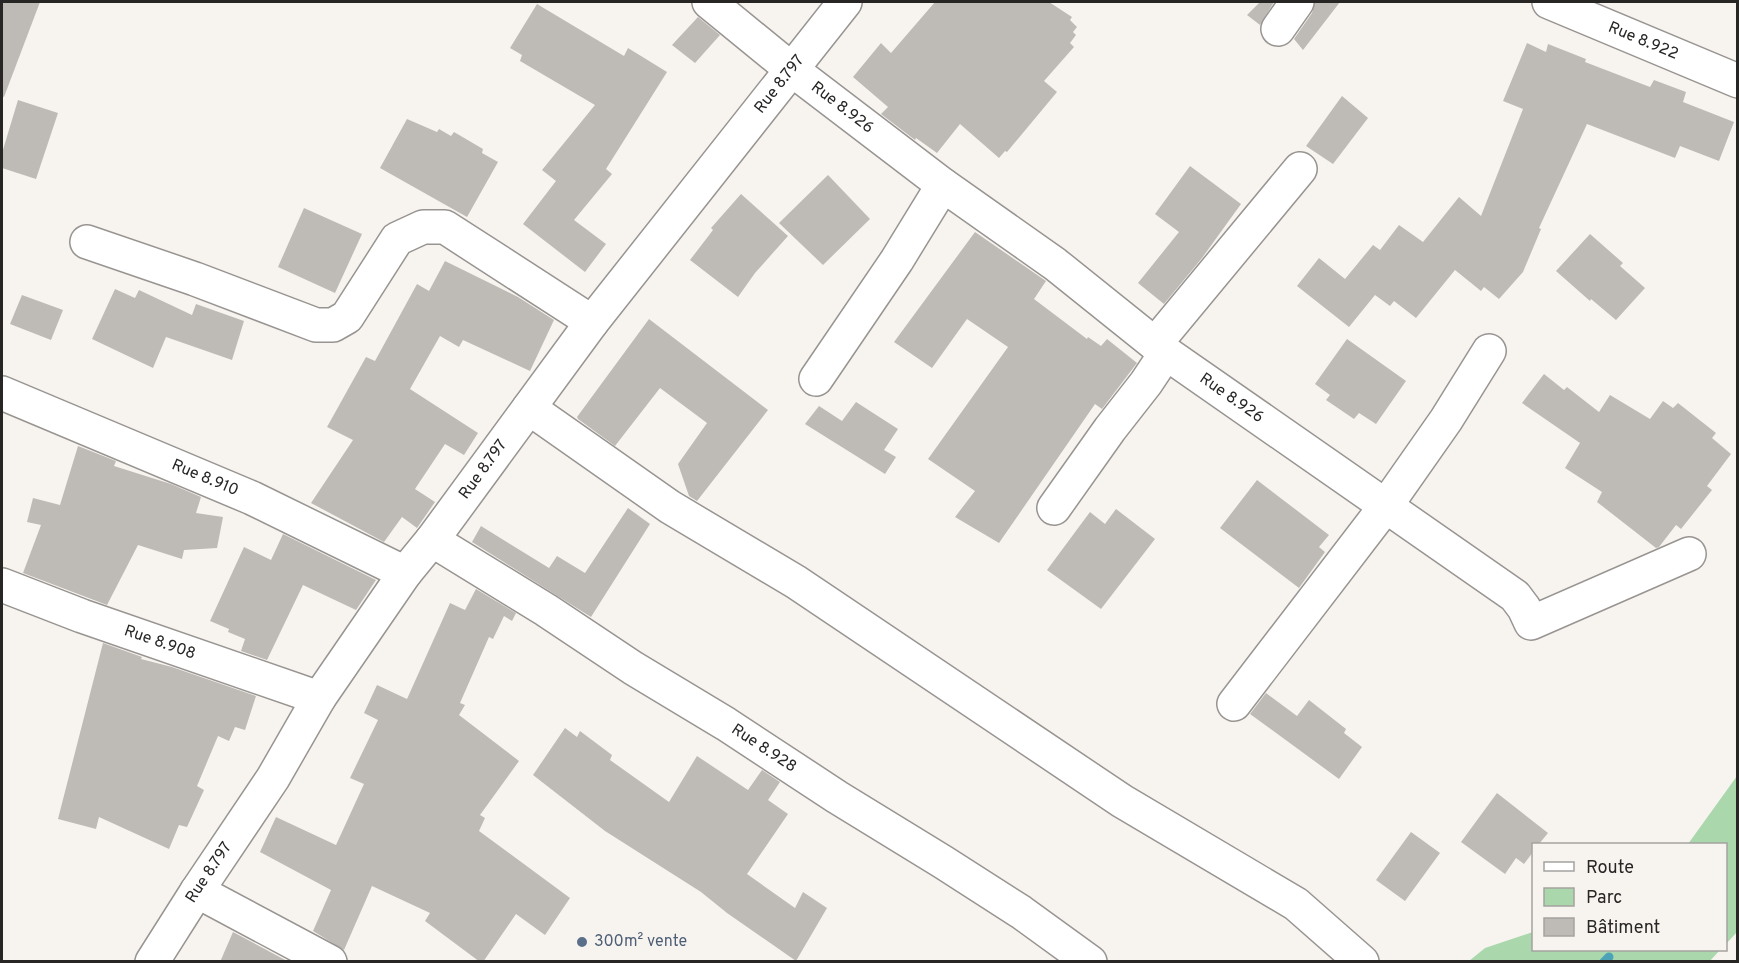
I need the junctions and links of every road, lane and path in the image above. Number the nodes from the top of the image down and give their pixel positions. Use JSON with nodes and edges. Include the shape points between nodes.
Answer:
{"nodes":[{"id":1,"x":709,"y":2,"type":"edge"},
{"id":2,"x":845,"y":2,"type":"edge"},
{"id":3,"x":1297,"y":2,"type":"edge"},
{"id":4,"x":1549,"y":2,"type":"edge"},
{"id":5,"x":1278,"y":28,"type":"dead end"},
{"id":6,"x":791,"y":69,"type":"junction"},
{"id":7,"x":1737,"y":81,"type":"edge"},
{"id":8,"x":1300,"y":169,"type":"dead end"},
{"id":9,"x":943,"y":185,"type":"junction"},
{"id":10,"x":87,"y":242,"type":"dead end"},
{"id":11,"x":592,"y":322,"type":"junction"},
{"id":12,"x":1160,"y":349,"type":"junction"},
{"id":13,"x":1489,"y":351,"type":"dead end"},
{"id":14,"x":816,"y":379,"type":"dead end"},
{"id":15,"x":2,"y":393,"type":"edge"},
{"id":16,"x":529,"y":408,"type":"junction"},
{"id":17,"x":1386,"y":507,"type":"junction"},
{"id":18,"x":1054,"y":508,"type":"dead end"},
{"id":19,"x":432,"y":540,"type":"junction"},
{"id":20,"x":1689,"y":554,"type":"dead end"},
{"id":21,"x":405,"y":573,"type":"junction"},
{"id":22,"x":2,"y":585,"type":"edge"},
{"id":23,"x":320,"y":698,"type":"junction"},
{"id":24,"x":1234,"y":704,"type":"dead end"},
{"id":25,"x":196,"y":891,"type":"junction"},
{"id":26,"x":153,"y":962,"type":"edge"},
{"id":27,"x":330,"y":962,"type":"edge"},
{"id":28,"x":1090,"y":962,"type":"edge"},
{"id":29,"x":1362,"y":962,"type":"edge"}],
"edges":[{"from":1,"to":6,"type":"street","name":"Rue 8.926"},
{"from":2,"to":6,"type":"street","name":"Rue 8.797"},
{"from":3,"to":5,"type":"street"},
{"from":4,"to":7,"type":"street","name":"Rue 8.922"},
{"from":6,"to":9,"type":"street","name":"Rue 8.926"},
{"from":6,"to":11,"type":"street","name":"Rue 8.797"},
{"from":8,"to":12,"type":"street"},
{"from":9,"to":12,"type":"street","name":"Rue 8.926","via":[[1055,264]]},
{"from":9,"to":14,"type":"street"},
{"from":10,"to":11,"type":"street","via":[[316,325],[333,325],[347,317],[397,239],[423,226],[445,227]]},
{"from":11,"to":16,"type":"street","name":"Rue 8.797"},
{"from":12,"to":17,"type":"street","name":"Rue 8.926"},
{"from":12,"to":18,"type":"street","via":[[1146,383]]},
{"from":13,"to":17,"type":"street"},
{"from":15,"to":21,"type":"street","name":"Rue 8.910","via":[[252,498]]},
{"from":16,"to":19,"type":"street","name":"Rue 8.797"},
{"from":16,"to":29,"type":"street","via":[[670,507],[796,582],[1122,801],[1296,904]]},
{"from":17,"to":20,"type":"street","name":"Rue 8.926","via":[[1515,596],[1531,623]]},
{"from":17,"to":24,"type":"street"},
{"from":19,"to":21,"type":"street","name":"Rue 8.797"},
{"from":19,"to":28,"type":"street","name":"Rue 8.928","via":[[944,862]]},
{"from":21,"to":23,"type":"street","name":"Rue 8.797"},
{"from":22,"to":23,"type":"street","name":"Rue 8.908"},
{"from":23,"to":25,"type":"street","name":"Rue 8.797","via":[[273,778]]},
{"from":25,"to":26,"type":"street","name":"Rue 8.797"},
{"from":25,"to":27,"type":"street"}]}
